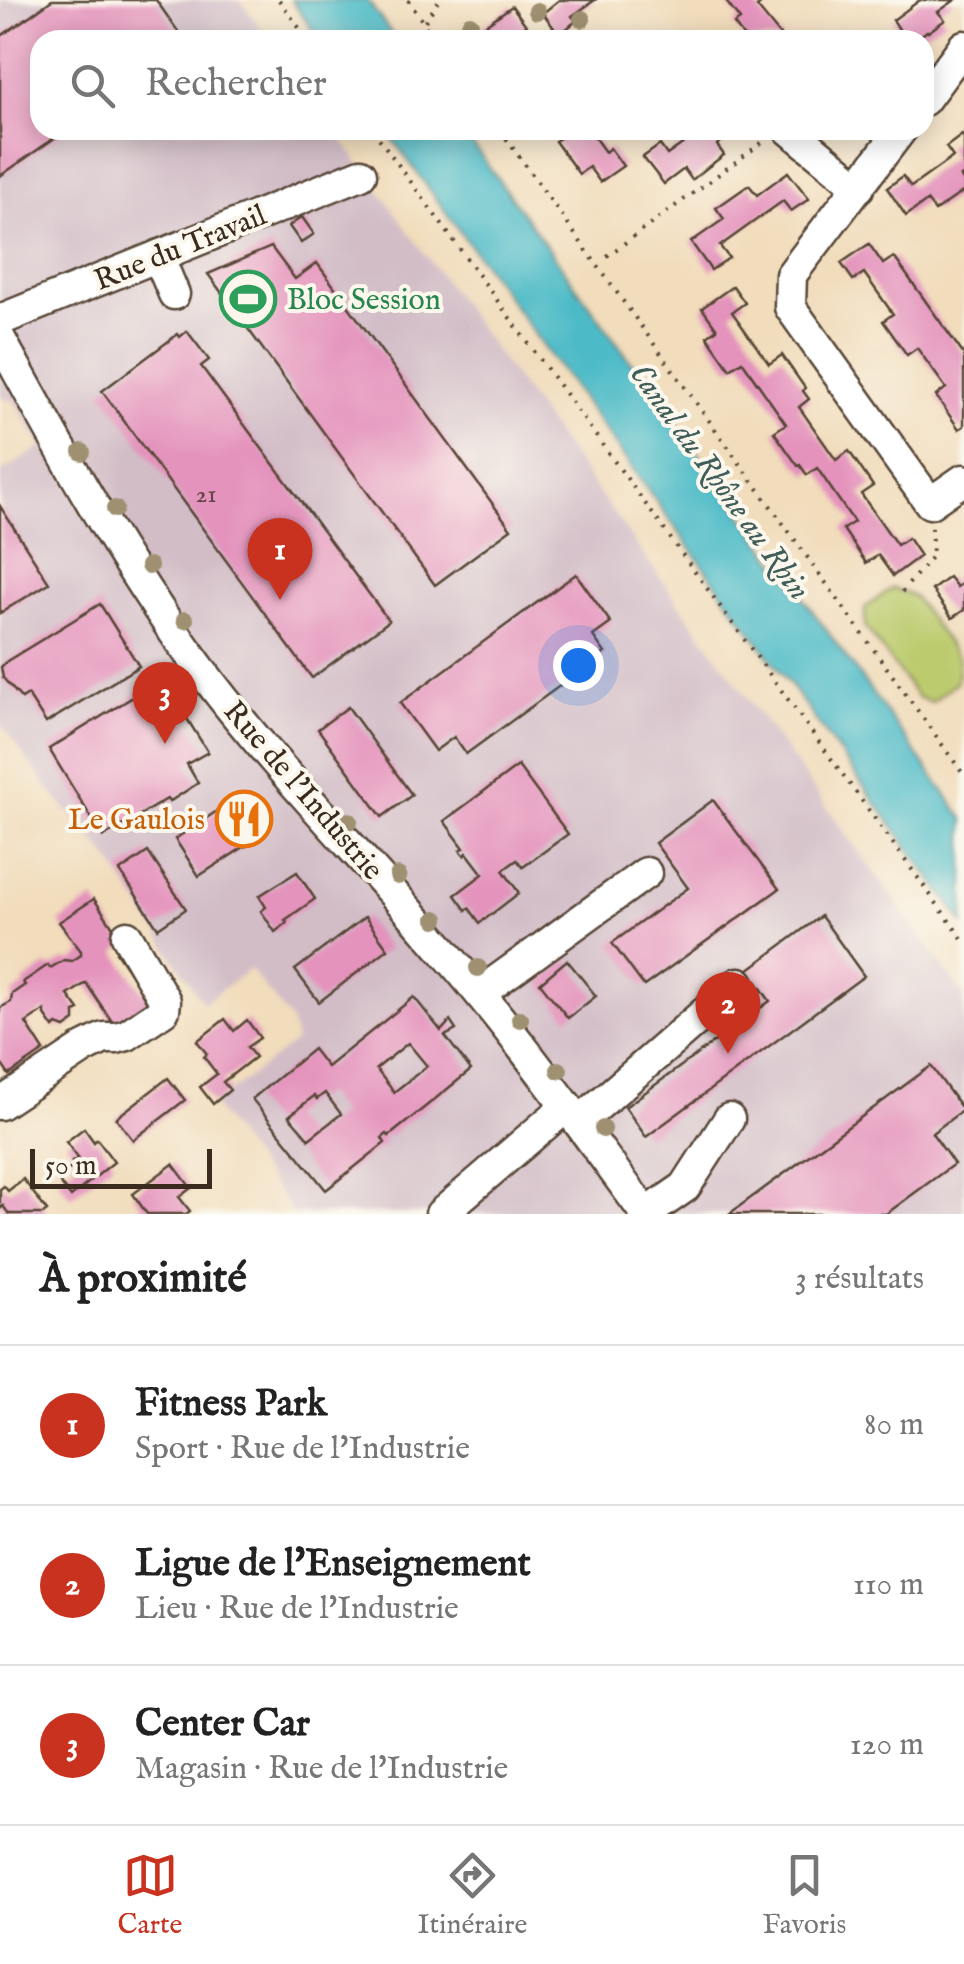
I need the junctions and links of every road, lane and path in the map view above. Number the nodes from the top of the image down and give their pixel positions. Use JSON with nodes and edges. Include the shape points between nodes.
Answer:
{"nodes":[{"id":1,"x":279,"y":0,"type":"edge"},
{"id":2,"x":408,"y":0,"type":"edge"},
{"id":3,"x":440,"y":0,"type":"edge"},
{"id":4,"x":424,"y":22,"type":"junction"},
{"id":5,"x":301,"y":30,"type":"edge"},
{"id":6,"x":429,"y":30,"type":"edge"},
{"id":7,"x":964,"y":46,"type":"edge"},
{"id":8,"x":934,"y":86,"type":"edge"},
{"id":9,"x":381,"y":140,"type":"edge"},
{"id":10,"x":507,"y":140,"type":"edge"},
{"id":11,"x":765,"y":140,"type":"edge"},
{"id":12,"x":802,"y":140,"type":"edge"},
{"id":13,"x":894,"y":140,"type":"edge"},
{"id":14,"x":360,"y":174,"type":"dead end"},
{"id":15,"x":859,"y":187,"type":"junction"},
{"id":16,"x":158,"y":256,"type":"junction"},
{"id":17,"x":607,"y":256,"type":"dead end"},
{"id":18,"x":174,"y":294,"type":"dead end"},
{"id":19,"x":0,"y":320,"type":"edge"},
{"id":20,"x":0,"y":339,"type":"edge"},
{"id":21,"x":963,"y":480,"type":"edge"},
{"id":22,"x":930,"y":503,"type":"junction"},
{"id":23,"x":902,"y":592,"type":"dead end"},
{"id":24,"x":964,"y":774,"type":"edge"},
{"id":25,"x":646,"y":873,"type":"dead end"},
{"id":26,"x":126,"y":936,"type":"dead end"},
{"id":27,"x":964,"y":941,"type":"edge"},
{"id":28,"x":739,"y":983,"type":"dead end"},
{"id":29,"x":480,"y":993,"type":"junction"},
{"id":30,"x":0,"y":1104,"type":"edge"},
{"id":31,"x":573,"y":1114,"type":"junction"},
{"id":32,"x":729,"y":1120,"type":"dead end"},
{"id":33,"x":441,"y":1214,"type":"edge"},
{"id":34,"x":646,"y":1214,"type":"edge"}],
"edges":[{"from":1,"to":5,"type":"path"},
{"from":2,"to":4,"type":"path"},
{"from":3,"to":4,"type":"path"},
{"from":4,"to":6,"type":"path"},
{"from":7,"to":8,"type":"street"},
{"from":9,"to":27,"type":"path"},
{"from":10,"to":24,"type":"path"},
{"from":11,"to":17,"type":"path"},
{"from":12,"to":15,"type":"street"},
{"from":13,"to":15,"type":"street"},
{"from":14,"to":16,"type":"street","name":"Rue du Travail"},
{"from":15,"to":22,"type":"street","via":[[791,275],[790,307]]},
{"from":16,"to":18,"type":"street"},
{"from":16,"to":19,"type":"street","name":"Rue du Travail"},
{"from":20,"to":29,"type":"street","name":"Rue de l'Industrie","via":[[195,662]]},
{"from":21,"to":22,"type":"street"},
{"from":22,"to":23,"type":"path","via":[[932,555]]},
{"from":25,"to":29,"type":"street"},
{"from":26,"to":30,"type":"street","via":[[165,1001],[164,1010],[126,1035],[84,1048]]},
{"from":28,"to":31,"type":"street"},
{"from":29,"to":31,"type":"street","name":"Rue de l'Industrie"},
{"from":31,"to":33,"type":"street"},
{"from":31,"to":34,"type":"street","name":"Rue de l'Industrie"},
{"from":32,"to":34,"type":"street","via":[[686,1187]]}]}
